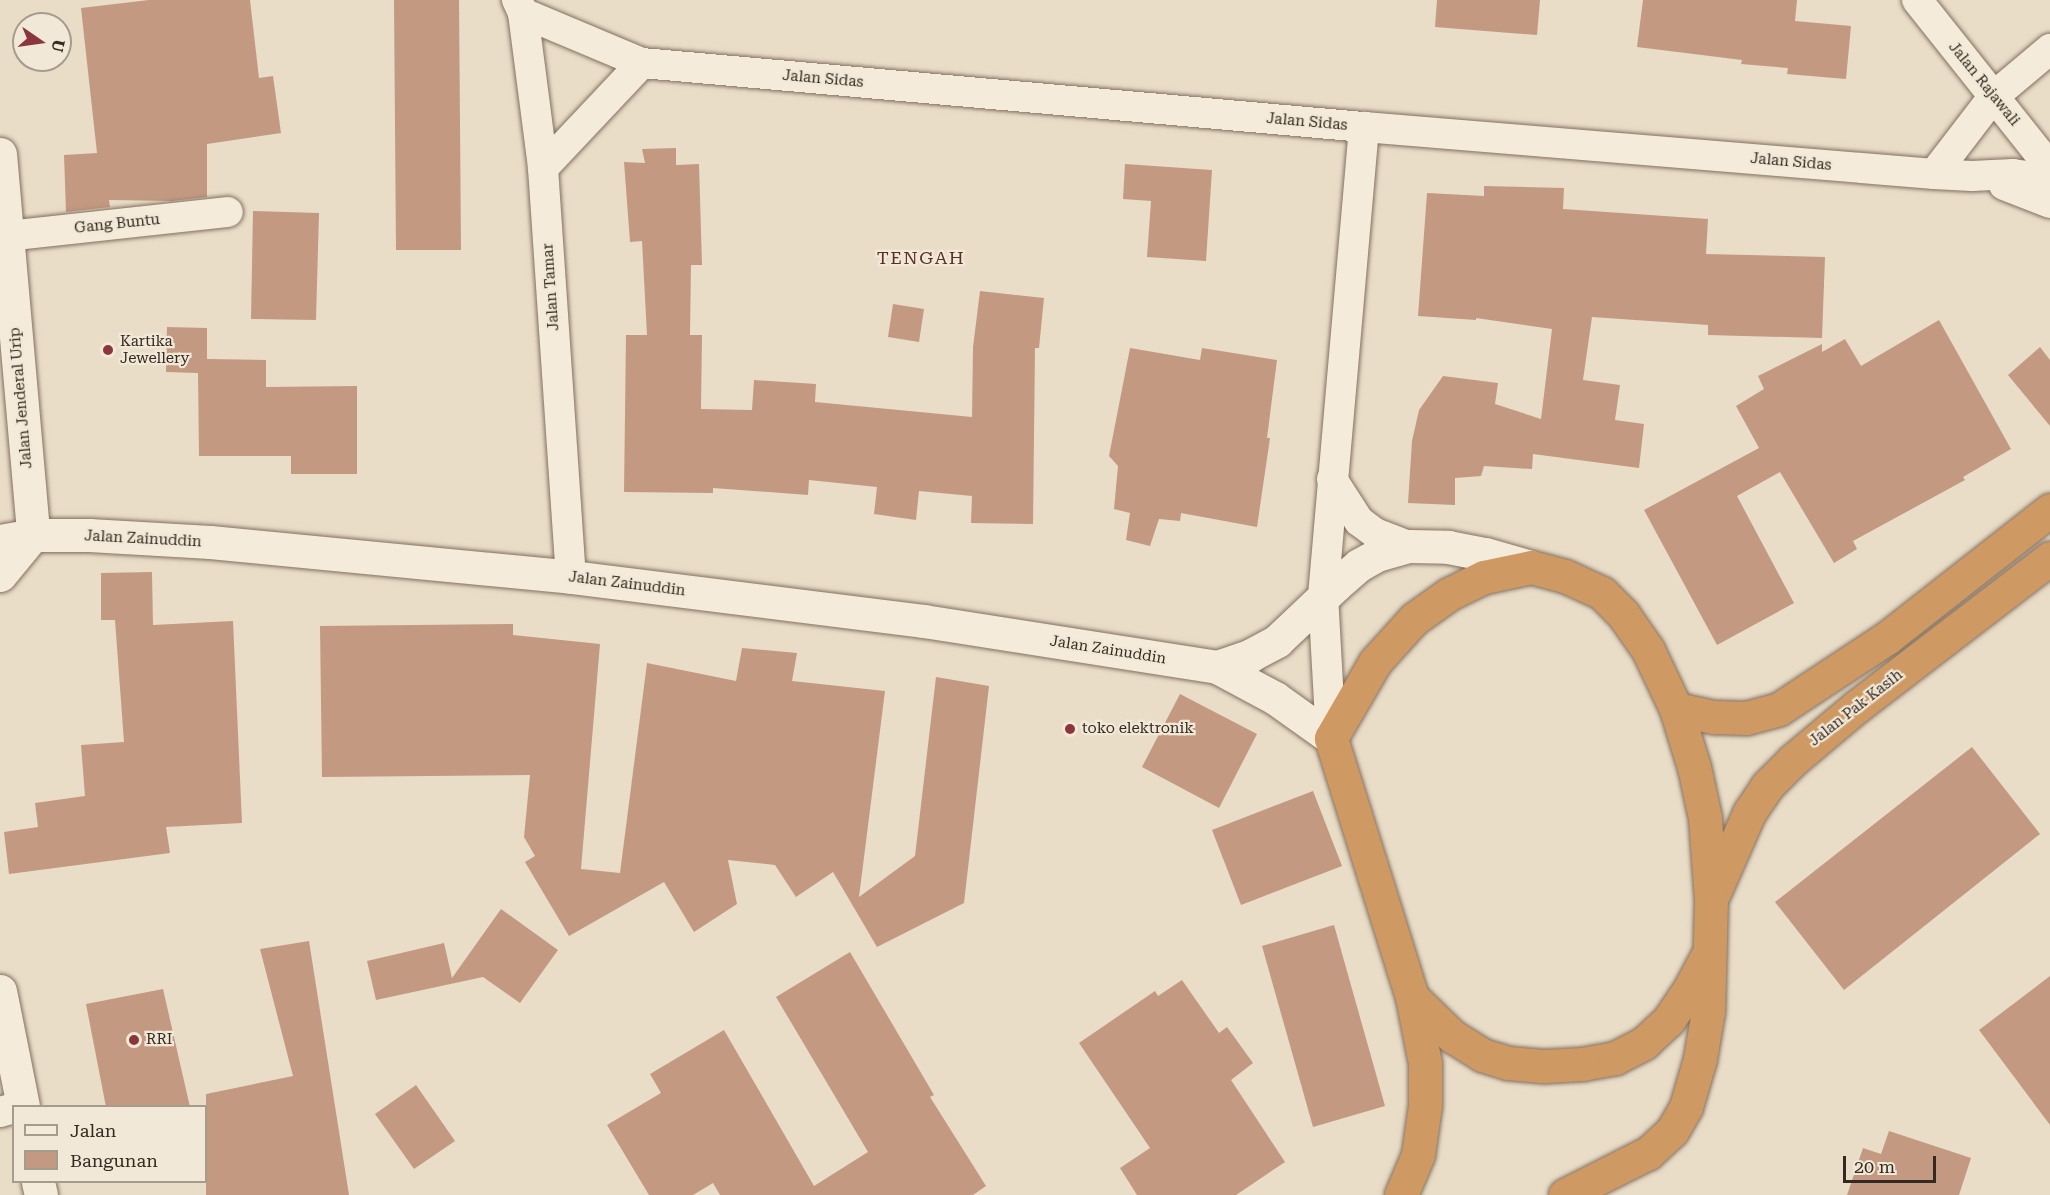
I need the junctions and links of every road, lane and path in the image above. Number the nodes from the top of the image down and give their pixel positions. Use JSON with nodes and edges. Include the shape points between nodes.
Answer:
{"nodes":[{"id":1,"x":1917,"y":0,"type":"edge"},
{"id":2,"x":520,"y":7,"type":"edge"},
{"id":3,"x":2050,"y":49,"type":"edge"},
{"id":4,"x":642,"y":63,"type":"junction"},
{"id":5,"x":1993,"y":97,"type":"junction"},
{"id":6,"x":1364,"y":127,"type":"junction"},
{"id":7,"x":0,"y":154,"type":"edge"},
{"id":8,"x":2050,"y":167,"type":"edge"},
{"id":9,"x":543,"y":168,"type":"junction"},
{"id":10,"x":1934,"y":174,"type":"junction"},
{"id":11,"x":2050,"y":195,"type":"edge"},
{"id":12,"x":228,"y":212,"type":"dead end"},
{"id":13,"x":7,"y":236,"type":"junction"},
{"id":14,"x":1332,"y":480,"type":"junction"},
{"id":15,"x":2050,"y":510,"type":"edge"},
{"id":16,"x":33,"y":536,"type":"junction"},
{"id":17,"x":0,"y":541,"type":"edge"},
{"id":18,"x":1409,"y":546,"type":"junction"},
{"id":19,"x":2050,"y":558,"type":"edge"},
{"id":20,"x":1531,"y":567,"type":"junction"},
{"id":21,"x":0,"y":575,"type":"edge"},
{"id":22,"x":571,"y":577,"type":"junction"},
{"id":23,"x":1323,"y":596,"type":"junction"},
{"id":24,"x":1217,"y":667,"type":"junction"},
{"id":25,"x":1676,"y":709,"type":"junction"},
{"id":26,"x":1331,"y":738,"type":"junction"},
{"id":27,"x":1712,"y":900,"type":"junction"},
{"id":28,"x":1710,"y":949,"type":"junction"},
{"id":29,"x":0,"y":991,"type":"edge"},
{"id":30,"x":1412,"y":997,"type":"junction"},
{"id":31,"x":23,"y":1105,"type":"edge"},
{"id":32,"x":1401,"y":1195,"type":"edge"},
{"id":33,"x":1564,"y":1195,"type":"edge"}],
"edges":[{"from":1,"to":5,"type":"street","name":"Jalan Rajawali"},
{"from":2,"to":4,"type":"street","name":"Jalan Sidas"},
{"from":2,"to":9,"type":"street","name":"Jalan Tamar"},
{"from":3,"to":5,"type":"street"},
{"from":4,"to":6,"type":"street","name":"Jalan Sidas"},
{"from":4,"to":9,"type":"street"},
{"from":5,"to":8,"type":"street","name":"Jalan Rajawali"},
{"from":5,"to":10,"type":"street"},
{"from":6,"to":10,"type":"street","name":"Jalan Sidas"},
{"from":6,"to":14,"type":"street"},
{"from":7,"to":13,"type":"street","name":"Jalan Jenderal Urip"},
{"from":9,"to":22,"type":"street","name":"Jalan Tamar"},
{"from":10,"to":11,"type":"street","name":"Jalan Sidas","via":[[1972,176]]},
{"from":12,"to":13,"type":"street","name":"Gang Buntu"},
{"from":13,"to":16,"type":"street","name":"Jalan Jenderal Urip"},
{"from":14,"to":18,"type":"street","via":[[1359,521],[1375,533]]},
{"from":14,"to":23,"type":"street"},
{"from":15,"to":25,"type":"highway","via":[[1888,637],[1779,709],[1746,718]]},
{"from":16,"to":17,"type":"street","name":"Jalan Zainuddin"},
{"from":16,"to":21,"type":"street"},
{"from":16,"to":22,"type":"street","name":"Jalan Zainuddin","via":[[179,539]]},
{"from":18,"to":20,"type":"street","via":[[1448,547]]},
{"from":18,"to":23,"type":"street","name":"Jalan Zainuddin","via":[[1368,560]]},
{"from":19,"to":27,"type":"highway","name":"Jalan Pak Kasih","via":[[1856,706],[1767,786],[1749,813]]},
{"from":20,"to":25,"type":"highway","via":[[1565,576],[1602,593],[1623,614],[1648,650]]},
{"from":20,"to":26,"type":"highway","via":[[1484,577],[1449,594],[1414,619],[1375,662]]},
{"from":22,"to":24,"type":"street","name":"Jalan Zainuddin","via":[[924,621]]},
{"from":23,"to":24,"type":"street","name":"Jalan Zainuddin","via":[[1277,641]]},
{"from":23,"to":26,"type":"street"},
{"from":24,"to":26,"type":"street","name":"Jalan Zainuddin","via":[[1275,698]]},
{"from":25,"to":27,"type":"highway","via":[[1705,818]]},
{"from":26,"to":30,"type":"highway"},
{"from":27,"to":28,"type":"highway"},
{"from":28,"to":30,"type":"highway","via":[[1668,1021],[1644,1043],[1615,1058],[1582,1064],[1508,1063],[1482,1055],[1452,1036]]},
{"from":28,"to":33,"type":"highway","via":[[1708,1011],[1700,1059],[1686,1107],[1672,1131],[1648,1153]]},
{"from":29,"to":31,"type":"street"},
{"from":30,"to":32,"type":"highway","via":[[1425,1063],[1425,1105],[1418,1155]]}]}
